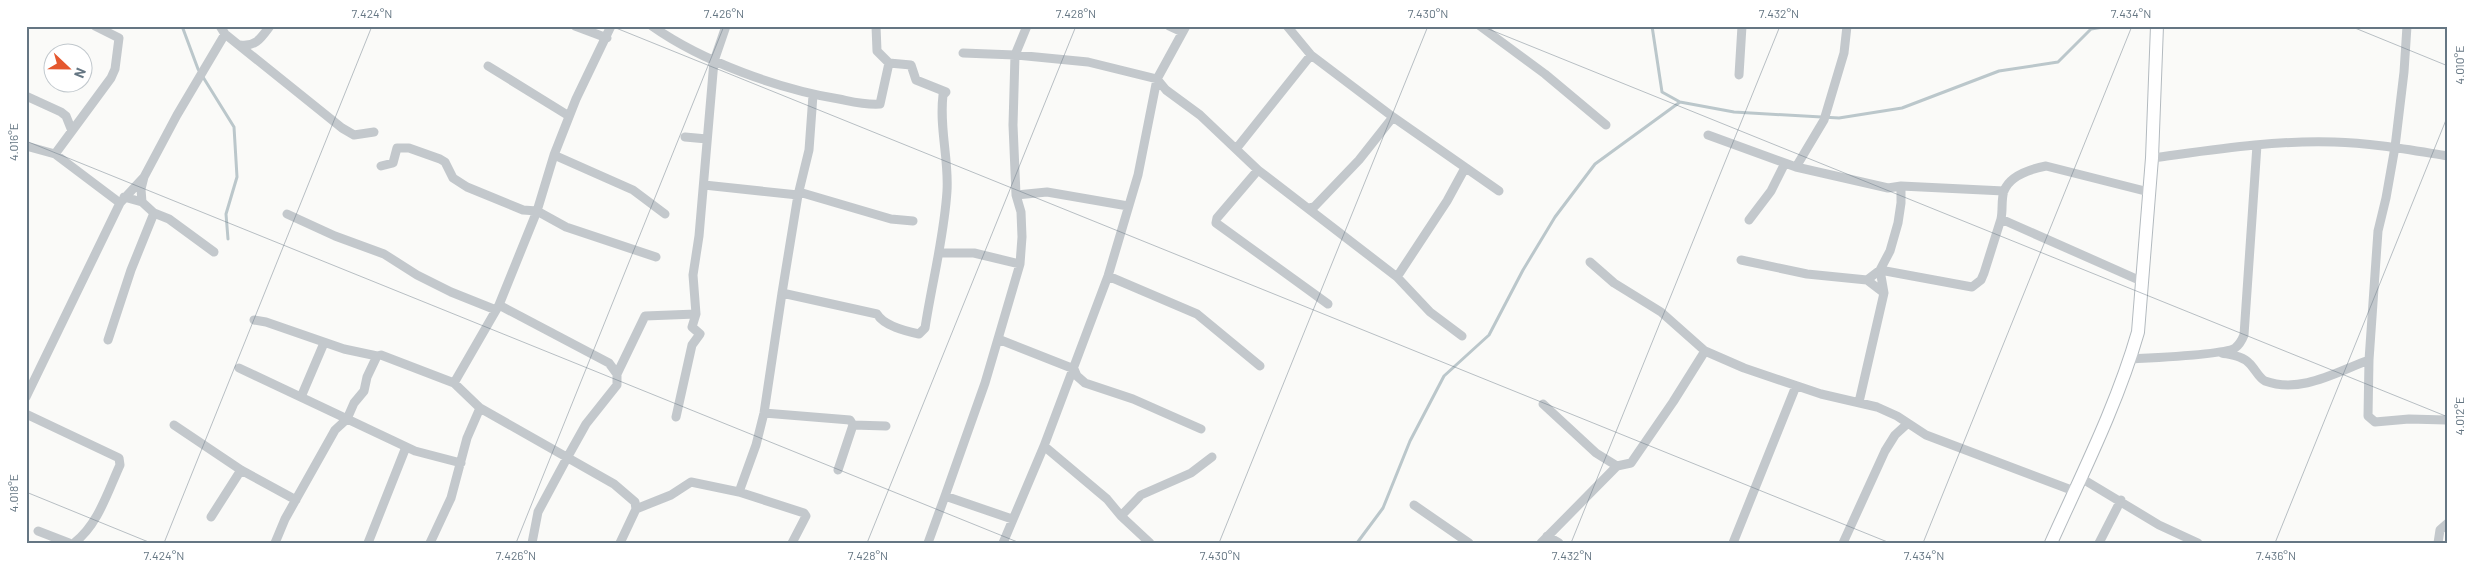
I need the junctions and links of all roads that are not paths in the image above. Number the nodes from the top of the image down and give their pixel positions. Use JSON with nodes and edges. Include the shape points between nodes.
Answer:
{"nodes":[{"id":1,"x":95,"y":26,"type":"edge"},
{"id":2,"x":270,"y":26,"type":"edge"},
{"id":3,"x":575,"y":26,"type":"edge"},
{"id":4,"x":611,"y":26,"type":"edge"},
{"id":5,"x":652,"y":26,"type":"edge"},
{"id":6,"x":726,"y":26,"type":"edge"},
{"id":7,"x":876,"y":26,"type":"edge"},
{"id":8,"x":1027,"y":26,"type":"edge"},
{"id":9,"x":1169,"y":26,"type":"edge"},
{"id":10,"x":1287,"y":26,"type":"edge"},
{"id":11,"x":1480,"y":26,"type":"edge"},
{"id":12,"x":1742,"y":26,"type":"edge"},
{"id":13,"x":1847,"y":26,"type":"edge"},
{"id":14,"x":2157,"y":26,"type":"edge"},
{"id":15,"x":2407,"y":26,"type":"edge"},
{"id":16,"x":1184,"y":29,"type":"edge"},
{"id":17,"x":222,"y":30,"type":"edge"},
{"id":18,"x":607,"y":38,"type":"junction"},
{"id":19,"x":240,"y":45,"type":"junction"},
{"id":20,"x":962,"y":53,"type":"dead end"},
{"id":21,"x":1311,"y":54,"type":"junction"},
{"id":22,"x":1015,"y":55,"type":"junction"},
{"id":23,"x":714,"y":61,"type":"junction"},
{"id":24,"x":889,"y":63,"type":"junction"},
{"id":25,"x":488,"y":66,"type":"dead end"},
{"id":26,"x":1739,"y":75,"type":"dead end"},
{"id":27,"x":1157,"y":79,"type":"junction"},
{"id":28,"x":813,"y":95,"type":"junction"},
{"id":29,"x":26,"y":96,"type":"edge"},
{"id":30,"x":569,"y":116,"type":"junction"},
{"id":31,"x":1394,"y":117,"type":"junction"},
{"id":32,"x":1606,"y":125,"type":"dead end"},
{"id":33,"x":72,"y":131,"type":"junction"},
{"id":34,"x":374,"y":132,"type":"dead end"},
{"id":35,"x":1708,"y":135,"type":"dead end"},
{"id":36,"x":686,"y":136,"type":"dead end"},
{"id":37,"x":708,"y":139,"type":"junction"},
{"id":38,"x":2257,"y":145,"type":"junction"},
{"id":39,"x":26,"y":146,"type":"edge"},
{"id":40,"x":2395,"y":148,"type":"junction"},
{"id":41,"x":1236,"y":149,"type":"junction"},
{"id":42,"x":56,"y":154,"type":"junction"},
{"id":43,"x":554,"y":155,"type":"junction"},
{"id":44,"x":2448,"y":156,"type":"edge"},
{"id":45,"x":2152,"y":158,"type":"junction"},
{"id":46,"x":1785,"y":162,"type":"junction"},
{"id":47,"x":381,"y":166,"type":"dead end"},
{"id":48,"x":1796,"y":167,"type":"junction"},
{"id":49,"x":1465,"y":168,"type":"junction"},
{"id":50,"x":1258,"y":170,"type":"junction"},
{"id":51,"x":144,"y":177,"type":"junction"},
{"id":52,"x":704,"y":185,"type":"junction"},
{"id":53,"x":1901,"y":186,"type":"junction"},
{"id":54,"x":1499,"y":190,"type":"dead end"},
{"id":55,"x":2004,"y":191,"type":"junction"},
{"id":56,"x":2149,"y":192,"type":"junction"},
{"id":57,"x":799,"y":194,"type":"junction"},
{"id":58,"x":1016,"y":195,"type":"junction"},
{"id":59,"x":122,"y":200,"type":"junction"},
{"id":60,"x":142,"y":202,"type":"junction"},
{"id":61,"x":1128,"y":206,"type":"junction"},
{"id":62,"x":1309,"y":208,"type":"junction"},
{"id":63,"x":537,"y":212,"type":"junction"},
{"id":64,"x":154,"y":213,"type":"junction"},
{"id":65,"x":287,"y":214,"type":"dead end"},
{"id":66,"x":665,"y":214,"type":"dead end"},
{"id":67,"x":2001,"y":219,"type":"junction"},
{"id":68,"x":1749,"y":220,"type":"dead end"},
{"id":69,"x":913,"y":222,"type":"dead end"},
{"id":70,"x":214,"y":252,"type":"dead end"},
{"id":71,"x":940,"y":253,"type":"junction"},
{"id":72,"x":656,"y":257,"type":"dead end"},
{"id":73,"x":1741,"y":260,"type":"dead end"},
{"id":74,"x":1590,"y":262,"type":"dead end"},
{"id":75,"x":1020,"y":264,"type":"junction"},
{"id":76,"x":1880,"y":270,"type":"junction"},
{"id":77,"x":1108,"y":276,"type":"junction"},
{"id":78,"x":1397,"y":277,"type":"junction"},
{"id":79,"x":1867,"y":280,"type":"junction"},
{"id":80,"x":2141,"y":281,"type":"junction"},
{"id":81,"x":782,"y":293,"type":"junction"},
{"id":82,"x":1884,"y":293,"type":"junction"},
{"id":83,"x":1328,"y":304,"type":"dead end"},
{"id":84,"x":498,"y":308,"type":"junction"},
{"id":85,"x":696,"y":314,"type":"junction"},
{"id":86,"x":254,"y":320,"type":"dead end"},
{"id":87,"x":1462,"y":336,"type":"dead end"},
{"id":88,"x":108,"y":340,"type":"dead end"},
{"id":89,"x":998,"y":340,"type":"junction"},
{"id":90,"x":324,"y":343,"type":"junction"},
{"id":91,"x":1705,"y":351,"type":"junction"},
{"id":92,"x":2218,"y":352,"type":"junction"},
{"id":93,"x":377,"y":356,"type":"junction"},
{"id":94,"x":2130,"y":359,"type":"junction"},
{"id":95,"x":2368,"y":360,"type":"junction"},
{"id":96,"x":1260,"y":366,"type":"dead end"},
{"id":97,"x":239,"y":368,"type":"dead end"},
{"id":98,"x":1074,"y":369,"type":"junction"},
{"id":99,"x":617,"y":374,"type":"junction"},
{"id":100,"x":454,"y":383,"type":"junction"},
{"id":101,"x":1796,"y":386,"type":"junction"},
{"id":102,"x":26,"y":396,"type":"edge"},
{"id":103,"x":301,"y":397,"type":"junction"},
{"id":104,"x":1859,"y":402,"type":"junction"},
{"id":105,"x":1543,"y":404,"type":"dead end"},
{"id":106,"x":480,"y":408,"type":"junction"},
{"id":107,"x":764,"y":413,"type":"junction"},
{"id":108,"x":26,"y":414,"type":"edge"},
{"id":109,"x":676,"y":418,"type":"dead end"},
{"id":110,"x":347,"y":419,"type":"junction"},
{"id":111,"x":2446,"y":420,"type":"dead end"},
{"id":112,"x":853,"y":424,"type":"junction"},
{"id":113,"x":1907,"y":424,"type":"junction"},
{"id":114,"x":174,"y":425,"type":"dead end"},
{"id":115,"x":886,"y":426,"type":"dead end"},
{"id":116,"x":1201,"y":429,"type":"dead end"},
{"id":117,"x":1044,"y":446,"type":"junction"},
{"id":118,"x":406,"y":447,"type":"junction"},
{"id":119,"x":1212,"y":457,"type":"dead end"},
{"id":120,"x":567,"y":458,"type":"junction"},
{"id":121,"x":461,"y":463,"type":"junction"},
{"id":122,"x":1617,"y":466,"type":"junction"},
{"id":123,"x":240,"y":470,"type":"junction"},
{"id":124,"x":838,"y":470,"type":"dead end"},
{"id":125,"x":2081,"y":478,"type":"junction"},
{"id":126,"x":2074,"y":491,"type":"junction"},
{"id":127,"x":739,"y":492,"type":"junction"},
{"id":128,"x":945,"y":496,"type":"junction"},
{"id":129,"x":296,"y":500,"type":"junction"},
{"id":130,"x":2121,"y":500,"type":"junction"},
{"id":131,"x":1414,"y":505,"type":"dead end"},
{"id":132,"x":636,"y":508,"type":"junction"},
{"id":133,"x":1121,"y":516,"type":"junction"},
{"id":134,"x":211,"y":517,"type":"dead end"},
{"id":135,"x":1012,"y":519,"type":"junction"},
{"id":136,"x":2448,"y":523,"type":"edge"},
{"id":137,"x":38,"y":531,"type":"dead end"},
{"id":138,"x":1544,"y":539,"type":"edge"},
{"id":139,"x":69,"y":543,"type":"edge"},
{"id":140,"x":74,"y":543,"type":"edge"},
{"id":141,"x":275,"y":543,"type":"edge"},
{"id":142,"x":368,"y":543,"type":"edge"},
{"id":143,"x":430,"y":543,"type":"edge"},
{"id":144,"x":532,"y":543,"type":"edge"},
{"id":145,"x":620,"y":543,"type":"edge"},
{"id":146,"x":792,"y":543,"type":"edge"},
{"id":147,"x":928,"y":543,"type":"edge"},
{"id":148,"x":1002,"y":543,"type":"edge"},
{"id":149,"x":1150,"y":543,"type":"edge"},
{"id":150,"x":1469,"y":543,"type":"edge"},
{"id":151,"x":1559,"y":543,"type":"edge"},
{"id":152,"x":1733,"y":543,"type":"edge"},
{"id":153,"x":1843,"y":543,"type":"edge"},
{"id":154,"x":2051,"y":543,"type":"edge"},
{"id":155,"x":2099,"y":543,"type":"edge"},
{"id":156,"x":2198,"y":543,"type":"edge"},
{"id":157,"x":2438,"y":543,"type":"edge"}],
"edges":[{"from":1,"to":33,"type":"street","via":[[119,38],[115,69]]},
{"from":2,"to":19,"type":"street","via":[[258,42]]},
{"from":3,"to":18,"type":"street"},
{"from":4,"to":18,"type":"street"},
{"from":5,"to":23,"type":"street"},
{"from":6,"to":23,"type":"street"},
{"from":7,"to":24,"type":"street","via":[[877,51]]},
{"from":8,"to":22,"type":"street"},
{"from":9,"to":16,"type":"street"},
{"from":10,"to":21,"type":"street"},
{"from":11,"to":32,"type":"street"},
{"from":12,"to":26,"type":"street"},
{"from":13,"to":48,"type":"street","via":[[1844,53],[1824,120]]},
{"from":14,"to":45,"type":"street"},
{"from":15,"to":40,"type":"street"},
{"from":16,"to":27,"type":"street"},
{"from":17,"to":19,"type":"street"},
{"from":17,"to":51,"type":"street"},
{"from":18,"to":30,"type":"street"},
{"from":19,"to":34,"type":"street","via":[[342,128],[354,135]]},
{"from":20,"to":22,"type":"street"},
{"from":21,"to":31,"type":"street"},
{"from":21,"to":41,"type":"street"},
{"from":22,"to":27,"type":"street","via":[[1088,62]]},
{"from":22,"to":58,"type":"street"},
{"from":23,"to":28,"type":"street"},
{"from":23,"to":37,"type":"street"},
{"from":24,"to":28,"type":"street","via":[[880,104],[858,104]]},
{"from":24,"to":71,"type":"street","via":[[911,65],[916,80],[946,92],[940,117],[947,190]]},
{"from":25,"to":30,"type":"street"},
{"from":27,"to":41,"type":"street"},
{"from":27,"to":61,"type":"street","via":[[1138,175]]},
{"from":28,"to":57,"type":"street","via":[[809,150]]},
{"from":29,"to":33,"type":"street","via":[[61,112]]},
{"from":30,"to":43,"type":"street"},
{"from":31,"to":49,"type":"street"},
{"from":31,"to":62,"type":"street","via":[[1359,160],[1314,207]]},
{"from":33,"to":42,"type":"street"},
{"from":35,"to":46,"type":"street"},
{"from":36,"to":37,"type":"street"},
{"from":37,"to":52,"type":"street"},
{"from":38,"to":40,"type":"street","via":[[2334,142]]},
{"from":38,"to":45,"type":"street"},
{"from":38,"to":92,"type":"street","via":[[2244,336],[2234,349]]},
{"from":39,"to":42,"type":"street"},
{"from":40,"to":44,"type":"street"},
{"from":40,"to":95,"type":"street","via":[[2378,231]]},
{"from":41,"to":50,"type":"street"},
{"from":42,"to":59,"type":"street"},
{"from":43,"to":63,"type":"street"},
{"from":43,"to":66,"type":"street","via":[[633,190]]},
{"from":45,"to":56,"type":"street"},
{"from":46,"to":48,"type":"street"},
{"from":46,"to":68,"type":"street","via":[[1771,191]]},
{"from":47,"to":63,"type":"street","via":[[393,163],[397,148],[409,148],[440,159],[453,178],[467,187],[523,210]]},
{"from":48,"to":53,"type":"street","via":[[1888,188]]},
{"from":49,"to":54,"type":"street"},
{"from":49,"to":78,"type":"street","via":[[1442,210]]},
{"from":50,"to":62,"type":"street"},
{"from":50,"to":83,"type":"street","via":[[1217,218],[1216,224]]},
{"from":51,"to":59,"type":"street"},
{"from":51,"to":60,"type":"street"},
{"from":52,"to":57,"type":"street"},
{"from":52,"to":85,"type":"street","via":[[693,275]]},
{"from":53,"to":55,"type":"street"},
{"from":53,"to":76,"type":"street","via":[[1898,223]]},
{"from":55,"to":56,"type":"street","via":[[2014,178],[2046,166]]},
{"from":55,"to":67,"type":"street"},
{"from":56,"to":80,"type":"street"},
{"from":57,"to":69,"type":"street"},
{"from":57,"to":81,"type":"street"},
{"from":58,"to":61,"type":"street","via":[[1047,192]]},
{"from":58,"to":75,"type":"street","via":[[1021,212]]},
{"from":59,"to":60,"type":"street"},
{"from":59,"to":102,"type":"street"},
{"from":60,"to":64,"type":"street"},
{"from":61,"to":77,"type":"street"},
{"from":62,"to":78,"type":"street"},
{"from":63,"to":72,"type":"street","via":[[566,227]]},
{"from":63,"to":84,"type":"street"},
{"from":64,"to":70,"type":"street","via":[[169,219]]},
{"from":64,"to":88,"type":"street","via":[[130,270]]},
{"from":65,"to":84,"type":"street","via":[[384,254],[451,292]]},
{"from":67,"to":76,"type":"street","via":[[1984,273],[1972,287]]},
{"from":67,"to":80,"type":"street"},
{"from":71,"to":75,"type":"street","via":[[974,253]]},
{"from":71,"to":81,"type":"street","via":[[925,328],[919,334],[881,321],[877,314]]},
{"from":73,"to":79,"type":"street","via":[[1807,274]]},
{"from":74,"to":91,"type":"street","via":[[1614,282],[1661,312]]},
{"from":75,"to":89,"type":"street"},
{"from":76,"to":79,"type":"street"},
{"from":76,"to":82,"type":"street"},
{"from":77,"to":96,"type":"street","via":[[1197,314]]},
{"from":77,"to":98,"type":"street"},
{"from":78,"to":87,"type":"street","via":[[1430,312]]},
{"from":79,"to":82,"type":"street"},
{"from":80,"to":94,"type":"street","via":[[2138,332]]},
{"from":81,"to":107,"type":"street"},
{"from":82,"to":104,"type":"street"},
{"from":84,"to":99,"type":"street","via":[[610,363]]},
{"from":84,"to":100,"type":"street"},
{"from":85,"to":99,"type":"street","via":[[645,316]]},
{"from":85,"to":109,"type":"street","via":[[692,327],[700,334],[692,345]]},
{"from":86,"to":90,"type":"street"},
{"from":89,"to":98,"type":"street"},
{"from":89,"to":128,"type":"street"},
{"from":90,"to":93,"type":"street"},
{"from":90,"to":103,"type":"street"},
{"from":91,"to":101,"type":"street"},
{"from":91,"to":122,"type":"street","via":[[1631,463]]},
{"from":92,"to":94,"type":"street"},
{"from":92,"to":95,"type":"street","via":[[2243,358],[2264,380],[2285,385],[2326,378]]},
{"from":93,"to":100,"type":"street","via":[[384,355]]},
{"from":93,"to":110,"type":"street","via":[[364,391]]},
{"from":94,"to":125,"type":"street"},
{"from":95,"to":111,"type":"street","via":[[2368,416],[2375,422]]},
{"from":97,"to":103,"type":"street"},
{"from":98,"to":116,"type":"street","via":[[1085,383],[1133,399]]},
{"from":98,"to":117,"type":"street"},
{"from":99,"to":120,"type":"street","via":[[617,385],[586,424]]},
{"from":100,"to":106,"type":"street"},
{"from":101,"to":104,"type":"street"},
{"from":101,"to":152,"type":"street"},
{"from":103,"to":110,"type":"street"},
{"from":104,"to":113,"type":"street","via":[[1897,416]]},
{"from":105,"to":122,"type":"street","via":[[1596,453]]},
{"from":106,"to":120,"type":"street"},
{"from":106,"to":121,"type":"street"},
{"from":107,"to":112,"type":"street","via":[[847,418]]},
{"from":107,"to":127,"type":"street"},
{"from":108,"to":140,"type":"street","via":[[119,458],[120,465],[100,511]]},
{"from":110,"to":118,"type":"street"},
{"from":110,"to":129,"type":"street","via":[[335,430]]},
{"from":112,"to":115,"type":"street"},
{"from":112,"to":124,"type":"street"},
{"from":113,"to":126,"type":"street","via":[[1963,451]]},
{"from":113,"to":153,"type":"street","via":[[1895,434],[1885,451]]},
{"from":114,"to":123,"type":"street"},
{"from":117,"to":133,"type":"street","via":[[1108,499]]},
{"from":117,"to":135,"type":"street"},
{"from":118,"to":121,"type":"street"},
{"from":118,"to":142,"type":"street"},
{"from":119,"to":133,"type":"street","via":[[1191,473],[1141,495]]},
{"from":120,"to":132,"type":"street","via":[[614,484],[635,502]]},
{"from":120,"to":144,"type":"street","via":[[538,512]]},
{"from":121,"to":143,"type":"street","via":[[451,498]]},
{"from":122,"to":138,"type":"street"},
{"from":123,"to":129,"type":"street"},
{"from":123,"to":134,"type":"street"},
{"from":125,"to":126,"type":"street"},
{"from":125,"to":130,"type":"street"},
{"from":126,"to":154,"type":"street"},
{"from":127,"to":132,"type":"street","via":[[691,482],[671,495]]},
{"from":127,"to":146,"type":"street","via":[[804,513],[804,521]]},
{"from":128,"to":135,"type":"street"},
{"from":128,"to":147,"type":"street"},
{"from":129,"to":141,"type":"street"},
{"from":130,"to":155,"type":"street"},
{"from":130,"to":156,"type":"street","via":[[2159,525]]},
{"from":131,"to":150,"type":"street"},
{"from":132,"to":145,"type":"street"},
{"from":133,"to":149,"type":"street"},
{"from":135,"to":148,"type":"street"},
{"from":136,"to":157,"type":"street","via":[[2440,530]]},
{"from":137,"to":139,"type":"street"},
{"from":138,"to":151,"type":"street"}]}
